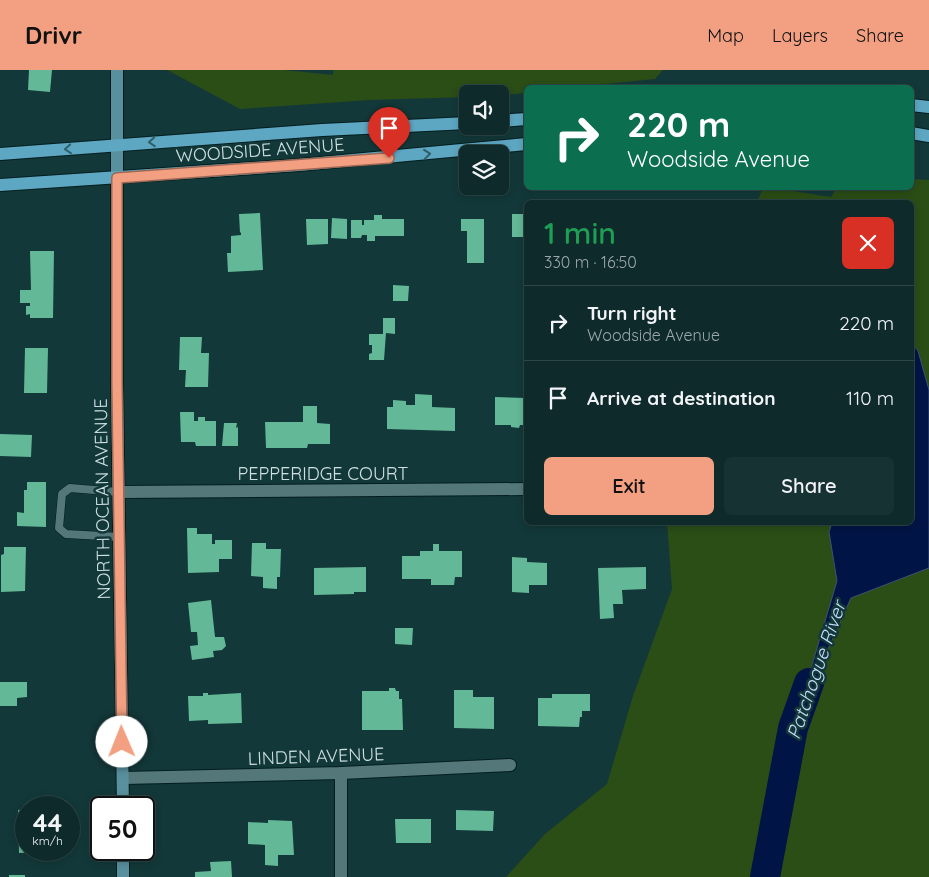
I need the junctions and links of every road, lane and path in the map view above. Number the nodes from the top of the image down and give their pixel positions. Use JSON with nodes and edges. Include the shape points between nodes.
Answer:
{"nodes":[{"id":1,"x":117,"y":70,"type":"edge"},
{"id":2,"x":914,"y":105,"type":"edge"},
{"id":3,"x":929,"y":107,"type":"edge"},
{"id":4,"x":524,"y":119,"type":"edge"},
{"id":5,"x":509,"y":120,"type":"edge"},
{"id":6,"x":459,"y":123,"type":"edge"},
{"id":7,"x":914,"y":134,"type":"edge"},
{"id":8,"x":929,"y":136,"type":"edge"},
{"id":9,"x":524,"y":144,"type":"edge"},
{"id":10,"x":117,"y":145,"type":"junction"},
{"id":11,"x":0,"y":154,"type":"edge"},
{"id":12,"x":117,"y":178,"type":"junction"},
{"id":13,"x":0,"y":185,"type":"edge"},
{"id":14,"x":524,"y":489,"type":"edge"},
{"id":15,"x":119,"y":492,"type":"junction"},
{"id":16,"x":120,"y":537,"type":"junction"},
{"id":17,"x":510,"y":765,"type":"dead end"},
{"id":18,"x":341,"y":773,"type":"junction"},
{"id":19,"x":123,"y":778,"type":"junction"},
{"id":20,"x":123,"y":796,"type":"edge"},
{"id":21,"x":123,"y":861,"type":"edge"},
{"id":22,"x":123,"y":877,"type":"edge"},
{"id":23,"x":341,"y":877,"type":"edge"}],
"edges":[{"from":1,"to":10,"type":"main road","name":"NORTH OCEAN AVENUE"},
{"from":2,"to":3,"type":"main road"},
{"from":4,"to":5,"type":"main road"},
{"from":6,"to":10,"type":"main road","name":"WOODSIDE AVENUE","one_way":true},
{"from":7,"to":8,"type":"main road"},
{"from":12,"to":9,"type":"main road","name":"WOODSIDE AVENUE","one_way":true},
{"from":10,"to":11,"type":"main road","name":"WOODSIDE AVENUE","one_way":true},
{"from":10,"to":12,"type":"main road","name":"NORTH OCEAN AVENUE"},
{"from":12,"to":13,"type":"main road","name":"WOODSIDE AVENUE"},
{"from":12,"to":15,"type":"main road","name":"NORTH OCEAN AVENUE"},
{"from":14,"to":15,"type":"street","name":"PEPPERIDGE COURT"},
{"from":15,"to":16,"type":"main road","name":"NORTH OCEAN AVENUE"},
{"from":15,"to":16,"type":"lane","via":[[70,488],[62,494],[59,528],[66,534]]},
{"from":16,"to":19,"type":"main road","name":"NORTH OCEAN AVENUE"},
{"from":17,"to":18,"type":"street","name":"LINDEN AVENUE"},
{"from":18,"to":19,"type":"street","name":"LINDEN AVENUE"},
{"from":18,"to":23,"type":"street"},
{"from":19,"to":20,"type":"main road","name":"NORTH OCEAN AVENUE"},
{"from":21,"to":22,"type":"main road"}]}
